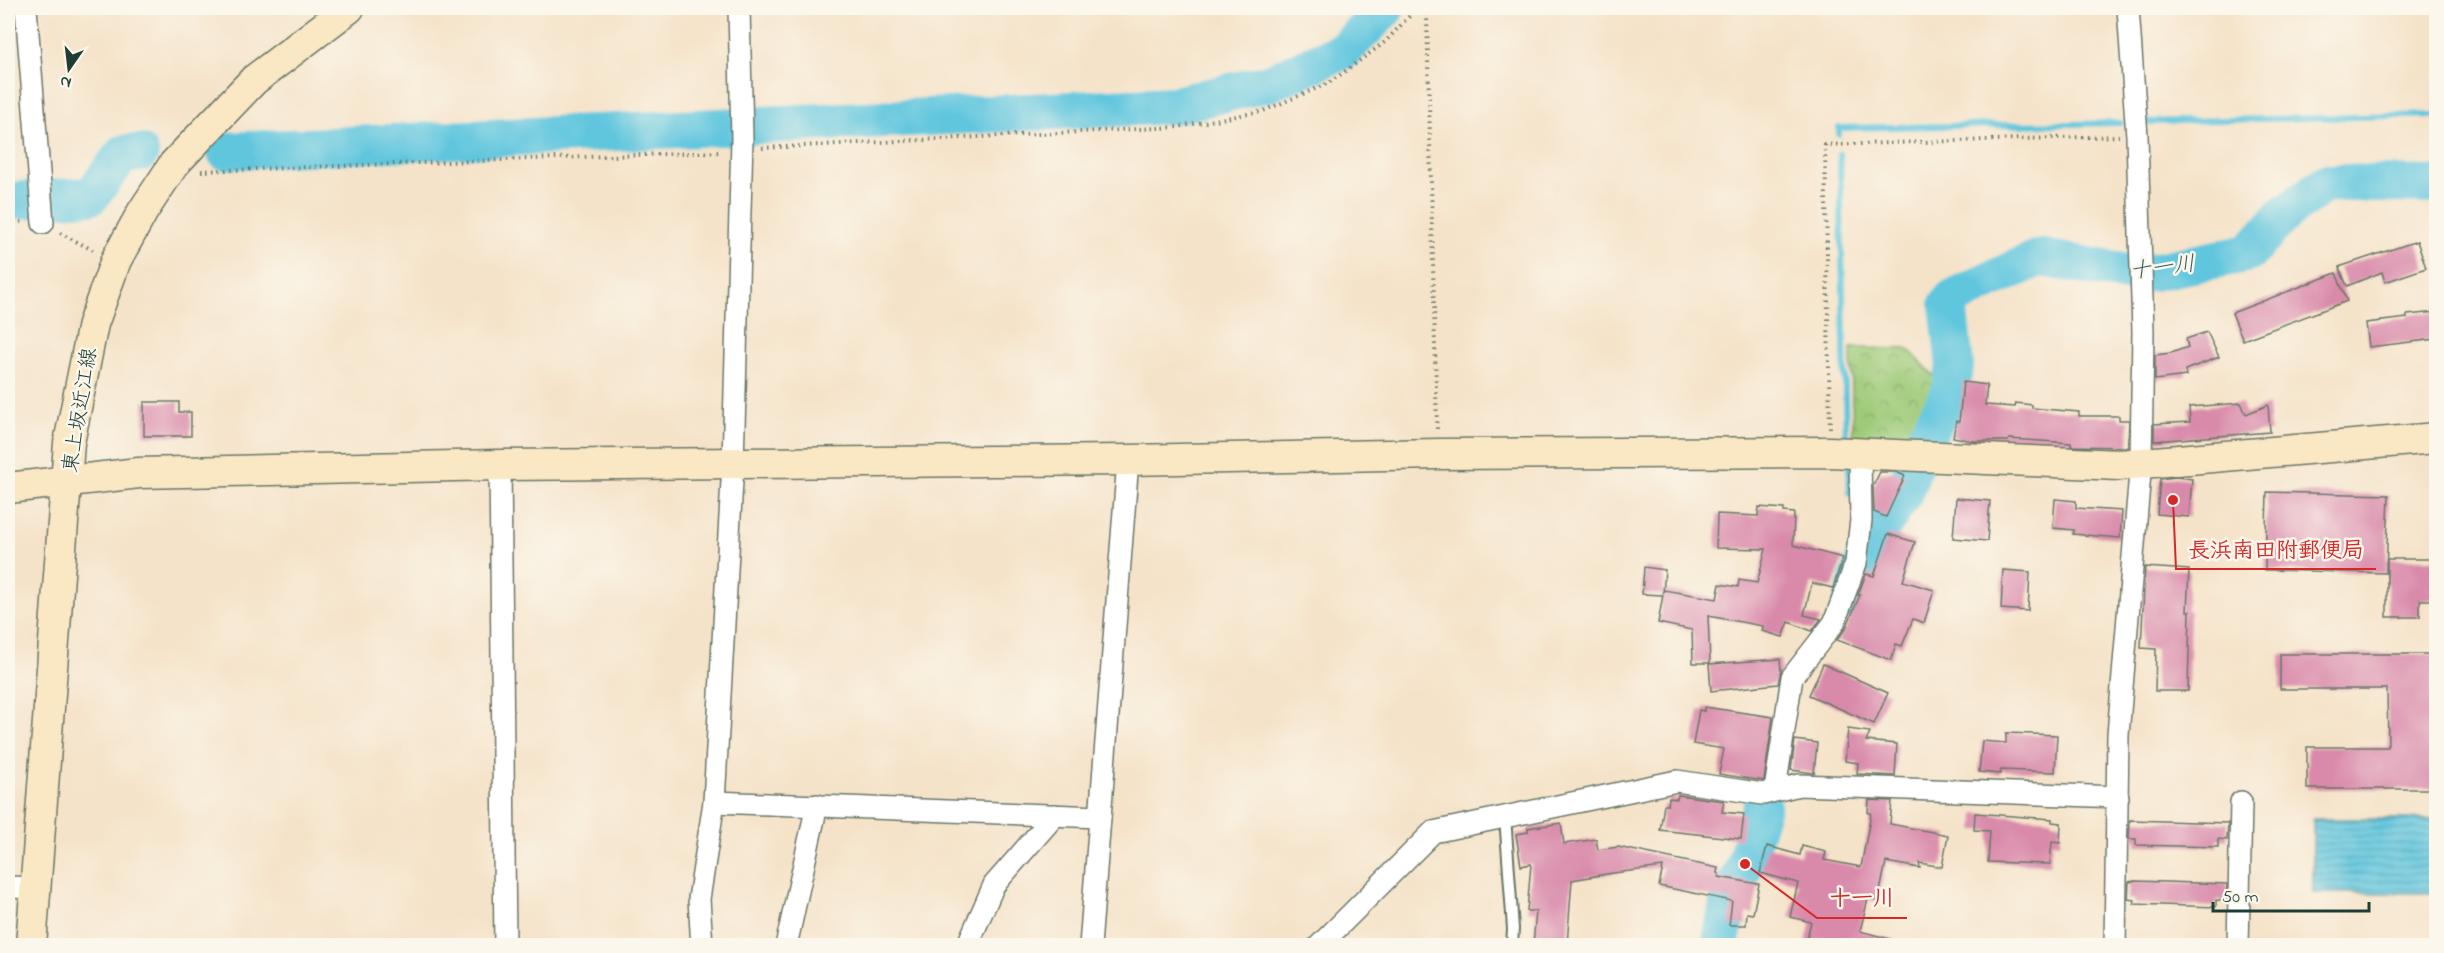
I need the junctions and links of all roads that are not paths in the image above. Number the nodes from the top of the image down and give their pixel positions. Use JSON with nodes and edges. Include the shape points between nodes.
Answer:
{"nodes":[{"id":1,"x":26,"y":8,"type":"edge"},
{"id":2,"x":349,"y":8,"type":"edge"},
{"id":3,"x":739,"y":8,"type":"edge"},
{"id":4,"x":2128,"y":8,"type":"edge"},
{"id":5,"x":42,"y":221,"type":"road end"},
{"id":6,"x":2436,"y":438,"type":"edge"},
{"id":7,"x":1860,"y":454,"type":"junction"},
{"id":8,"x":1128,"y":460,"type":"junction"},
{"id":9,"x":2140,"y":461,"type":"junction"},
{"id":10,"x":733,"y":463,"type":"junction"},
{"id":11,"x":500,"y":465,"type":"junction"},
{"id":12,"x":67,"y":480,"type":"junction"},
{"id":13,"x":8,"y":488,"type":"edge"},
{"id":14,"x":1774,"y":790,"type":"junction"},
{"id":15,"x":2118,"y":797,"type":"junction"},
{"id":16,"x":2241,"y":801,"type":"dead end"},
{"id":17,"x":714,"y":802,"type":"junction"},
{"id":18,"x":817,"y":806,"type":"junction"},
{"id":19,"x":1055,"y":815,"type":"junction"},
{"id":20,"x":1505,"y":816,"type":"junction"},
{"id":21,"x":1100,"y":817,"type":"junction"},
{"id":22,"x":21,"y":887,"type":"edge"},
{"id":23,"x":31,"y":945,"type":"edge"},
{"id":24,"x":505,"y":945,"type":"edge"},
{"id":25,"x":702,"y":945,"type":"edge"},
{"id":26,"x":786,"y":945,"type":"edge"},
{"id":27,"x":967,"y":945,"type":"edge"},
{"id":28,"x":1090,"y":945,"type":"edge"},
{"id":29,"x":1319,"y":945,"type":"edge"},
{"id":30,"x":1512,"y":945,"type":"edge"},
{"id":31,"x":2115,"y":945,"type":"edge"},
{"id":32,"x":2238,"y":945,"type":"edge"}],
"edges":[{"from":1,"to":5,"type":"street"},
{"from":2,"to":12,"type":"street","name":"東上坂近江線","via":[[254,80],[174,164],[143,211],[116,260],[93,324],[69,443]]},
{"from":3,"to":10,"type":"street","via":[[742,144]]},
{"from":4,"to":9,"type":"street","via":[[2137,136],[2143,332]]},
{"from":6,"to":9,"type":"street"},
{"from":7,"to":8,"type":"street","via":[[1438,454]]},
{"from":7,"to":9,"type":"street","via":[[2119,465]]},
{"from":7,"to":14,"type":"street","via":[[1861,520],[1856,562],[1834,623],[1792,677]]},
{"from":8,"to":10,"type":"street"},
{"from":8,"to":21,"type":"street"},
{"from":9,"to":15,"type":"street","via":[[2118,735]]},
{"from":10,"to":11,"type":"street"},
{"from":10,"to":17,"type":"street"},
{"from":11,"to":12,"type":"street","via":[[139,473]]},
{"from":11,"to":24,"type":"street"},
{"from":12,"to":13,"type":"street"},
{"from":12,"to":22,"type":"street","name":"東上坂近江線"},
{"from":14,"to":15,"type":"street","via":[[1799,785]]},
{"from":14,"to":20,"type":"street","via":[[1763,794],[1677,781]]},
{"from":15,"to":31,"type":"street"},
{"from":16,"to":32,"type":"street"},
{"from":17,"to":18,"type":"street"},
{"from":17,"to":25,"type":"street","via":[[699,899]]},
{"from":18,"to":19,"type":"street"},
{"from":18,"to":26,"type":"street"},
{"from":19,"to":21,"type":"street"},
{"from":19,"to":27,"type":"street","via":[[994,885]]},
{"from":20,"to":29,"type":"street","via":[[1433,832]]},
{"from":20,"to":30,"type":"lane"},
{"from":21,"to":28,"type":"street"},
{"from":22,"to":23,"type":"street","name":"東上坂近江線"}]}
